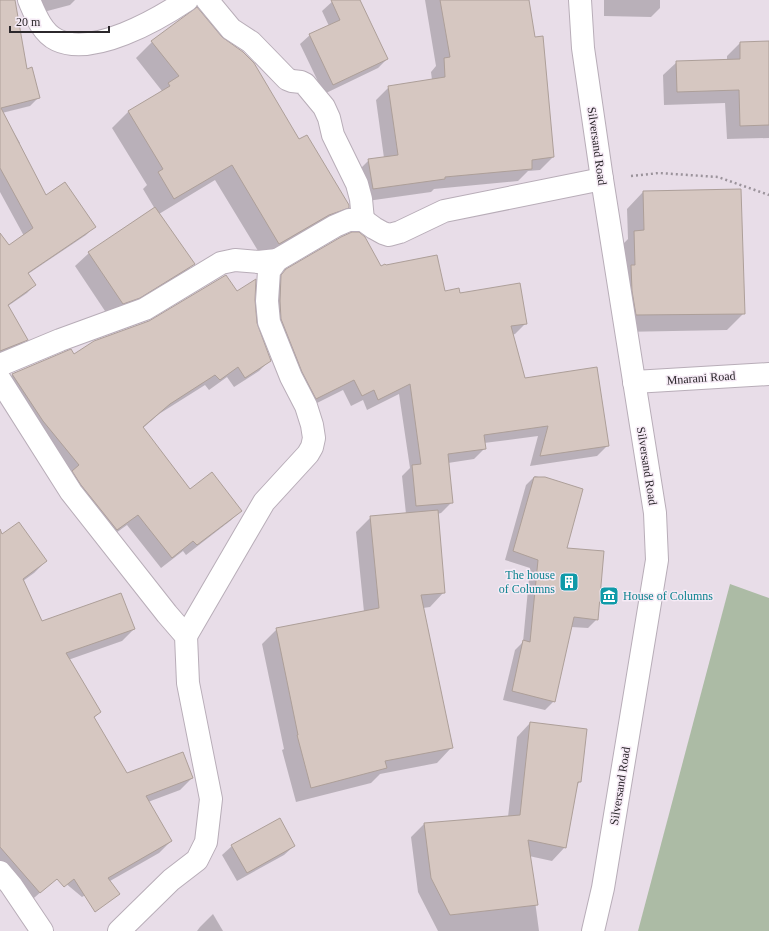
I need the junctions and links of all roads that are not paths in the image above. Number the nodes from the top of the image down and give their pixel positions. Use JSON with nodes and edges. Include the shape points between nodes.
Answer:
{"nodes":[{"id":1,"x":30,"y":0,"type":"edge"},
{"id":2,"x":187,"y":0,"type":"edge"},
{"id":3,"x":207,"y":0,"type":"edge"},
{"id":4,"x":580,"y":0,"type":"edge"},
{"id":5,"x":602,"y":179,"type":"junction"},
{"id":6,"x":363,"y":220,"type":"junction"},
{"id":7,"x":278,"y":260,"type":"junction"},
{"id":8,"x":0,"y":365,"type":"edge"},
{"id":9,"x":769,"y":374,"type":"edge"},
{"id":10,"x":0,"y":380,"type":"edge"},
{"id":11,"x":634,"y":382,"type":"junction"},
{"id":12,"x":186,"y":636,"type":"junction"},
{"id":13,"x":0,"y":872,"type":"edge"},
{"id":14,"x":42,"y":931,"type":"edge"},
{"id":15,"x":119,"y":931,"type":"edge"},
{"id":16,"x":593,"y":931,"type":"edge"}],
"edges":[{"from":1,"to":2,"type":"street","via":[[43,28],[56,40],[72,45],[95,43],[128,32],[164,15]]},
{"from":3,"to":6,"type":"street","via":[[231,28],[251,42],[287,79],[305,84],[324,107],[336,141],[357,184]]},
{"from":4,"to":5,"type":"street","name":"Silversand Road","via":[[583,48]]},
{"from":5,"to":6,"type":"street","via":[[444,211],[389,235]]},
{"from":5,"to":11,"type":"street","name":"Silversand Road"},
{"from":6,"to":7,"type":"street","via":[[349,220],[335,226]]},
{"from":7,"to":8,"type":"street","via":[[235,260],[221,263],[145,309]]},
{"from":7,"to":12,"type":"street","via":[[270,271],[267,301],[269,322],[291,377],[306,406],[314,438],[312,447],[264,502]]},
{"from":9,"to":11,"type":"street","name":"Mnarani Road"},
{"from":10,"to":12,"type":"street","via":[[71,492]]},
{"from":11,"to":16,"type":"street","name":"Silversand Road","via":[[655,514],[657,560],[603,888]]},
{"from":12,"to":15,"type":"street","via":[[188,682],[211,799],[206,842],[197,860],[171,880]]},
{"from":13,"to":14,"type":"street"}]}
